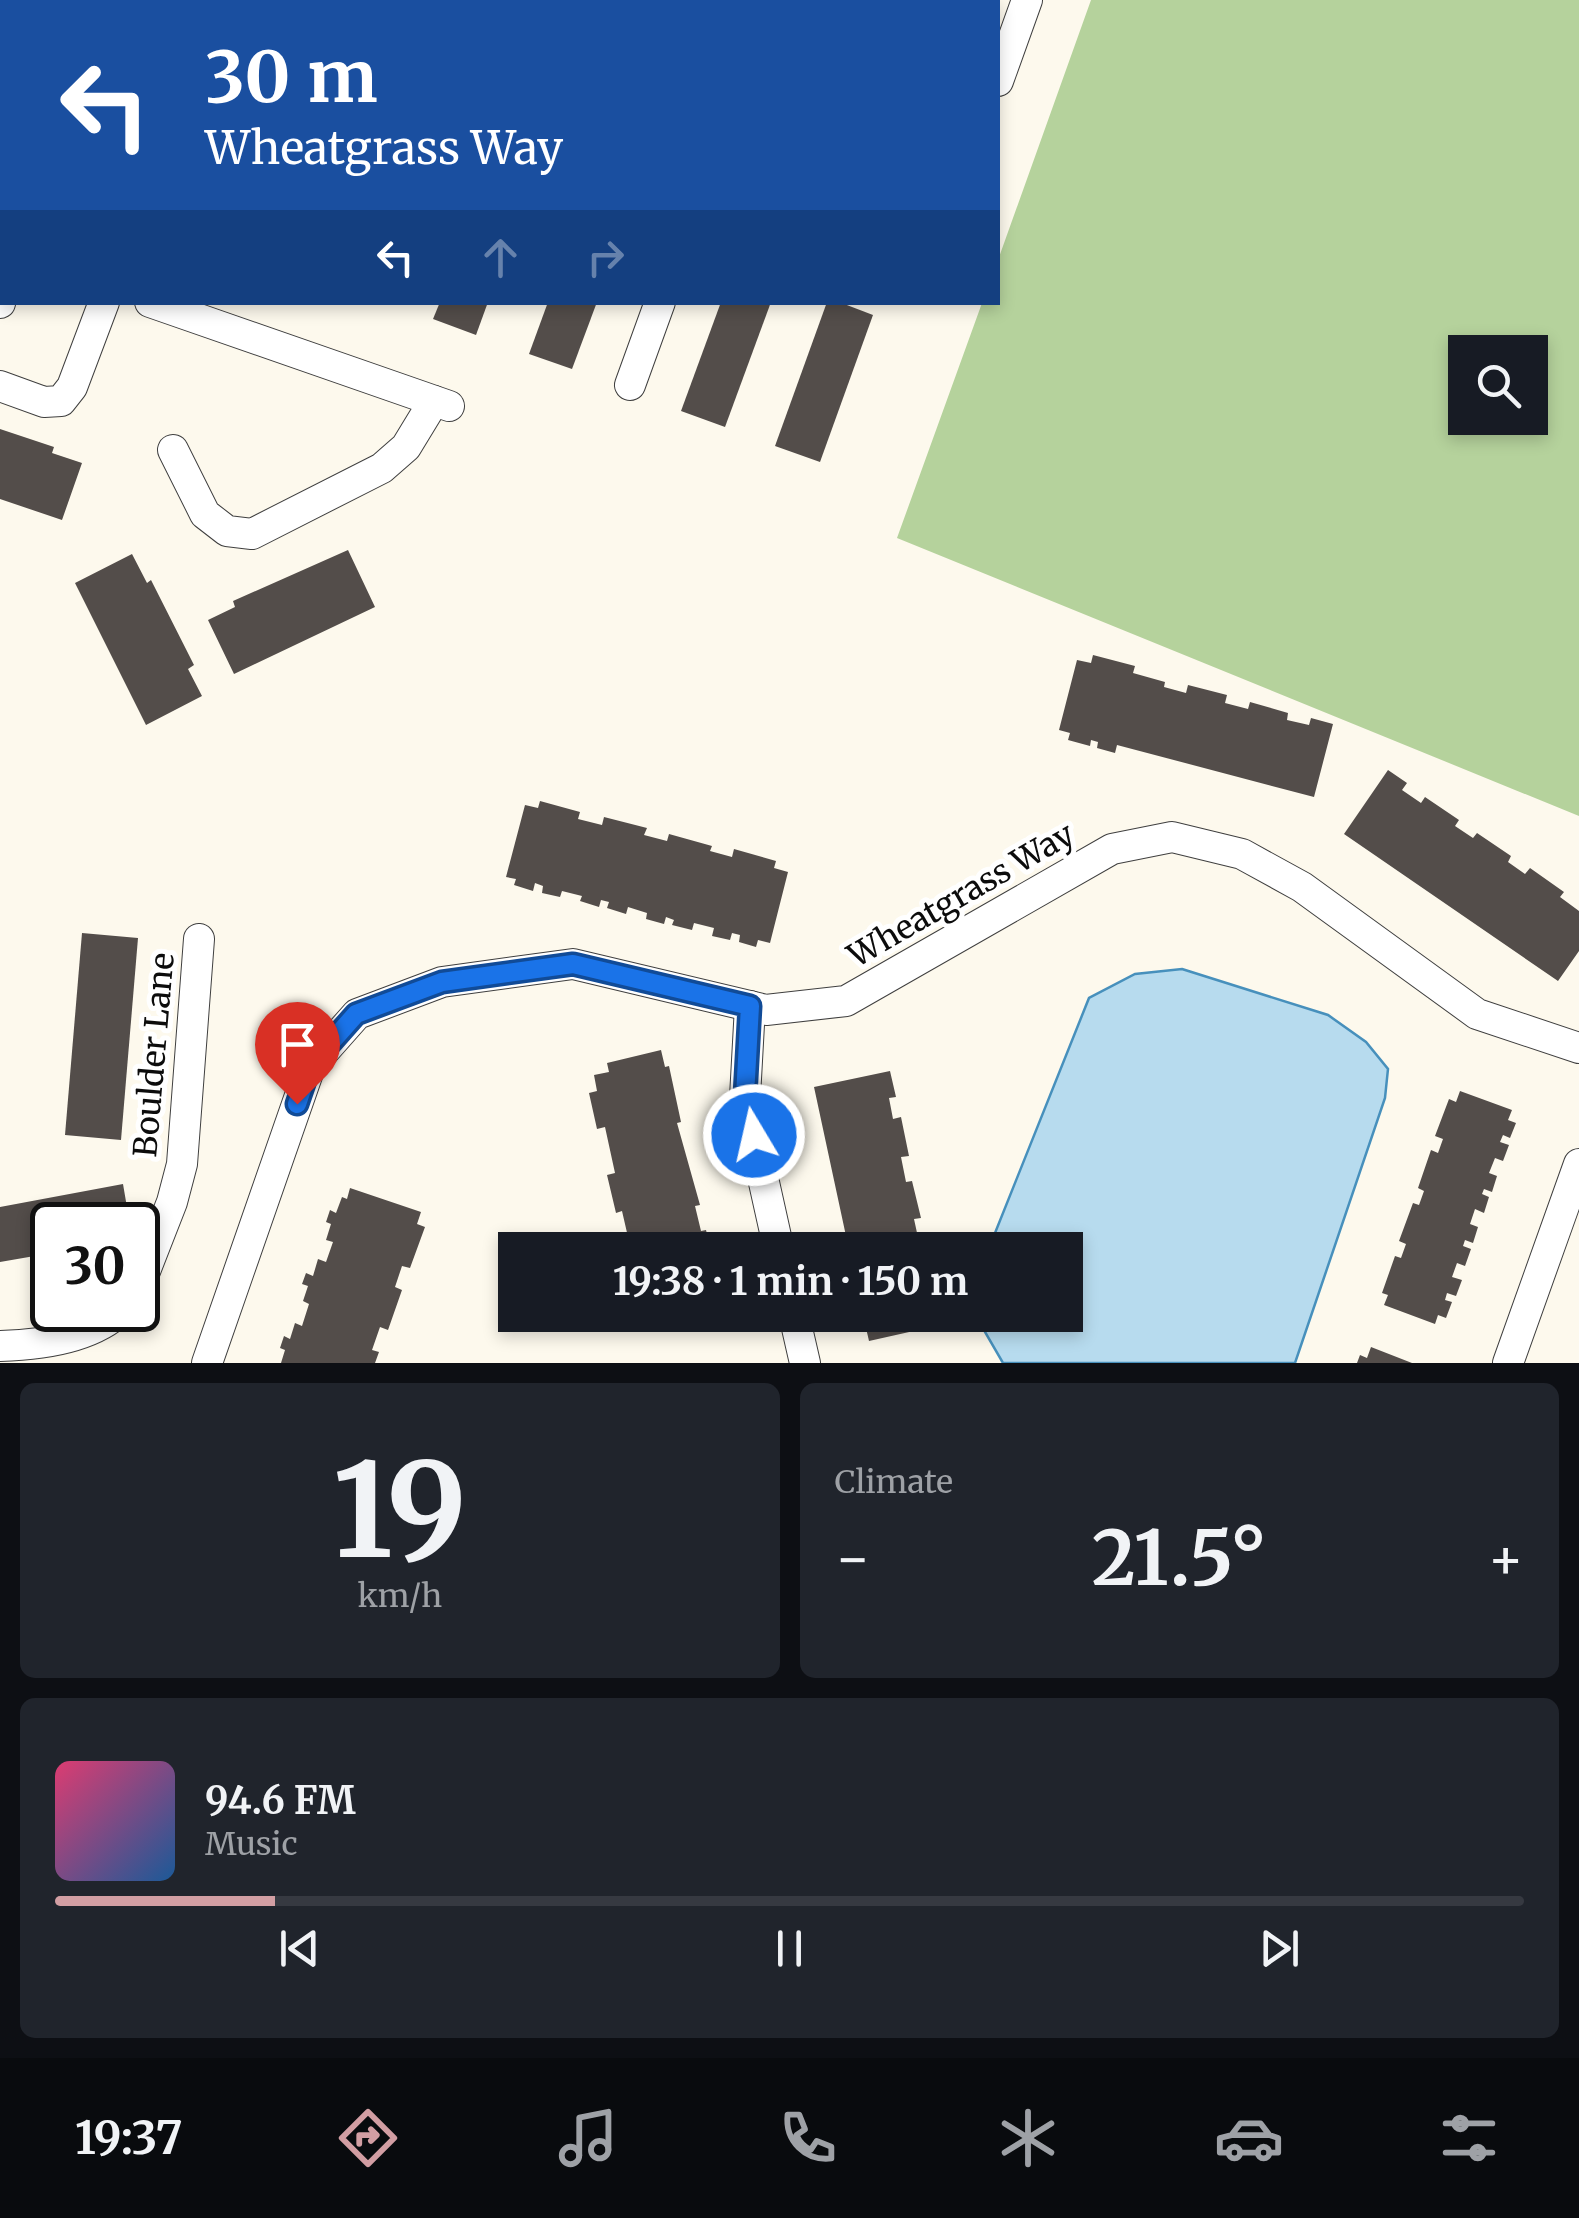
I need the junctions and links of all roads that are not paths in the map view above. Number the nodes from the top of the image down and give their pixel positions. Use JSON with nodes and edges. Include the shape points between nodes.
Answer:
{"nodes":[{"id":1,"x":1028,"y":0,"type":"edge"},
{"id":2,"x":1000,"y":76,"type":"edge"},
{"id":3,"x":103,"y":305,"type":"edge"},
{"id":4,"x":159,"y":305,"type":"edge"},
{"id":5,"x":659,"y":305,"type":"edge"},
{"id":6,"x":630,"y":384,"type":"dead end"},
{"id":7,"x":0,"y":386,"type":"edge"},
{"id":8,"x":174,"y":450,"type":"dead end"},
{"id":9,"x":199,"y":939,"type":"dead end"},
{"id":10,"x":750,"y":1006,"type":"junction"},
{"id":11,"x":1579,"y":1048,"type":"edge"},
{"id":12,"x":1579,"y":1164,"type":"edge"},
{"id":13,"x":776,"y":1232,"type":"edge"},
{"id":14,"x":160,"y":1233,"type":"edge"},
{"id":15,"x":79,"y":1332,"type":"edge"},
{"id":16,"x":798,"y":1332,"type":"edge"},
{"id":17,"x":0,"y":1346,"type":"edge"},
{"id":18,"x":207,"y":1363,"type":"edge"},
{"id":19,"x":805,"y":1363,"type":"edge"},
{"id":20,"x":1508,"y":1363,"type":"edge"}],
"edges":[{"from":1,"to":2,"type":"street"},
{"from":3,"to":7,"type":"street","via":[[61,401],[44,402]]},
{"from":4,"to":8,"type":"street","via":[[442,404],[382,468],[252,534],[227,531],[205,514]]},
{"from":5,"to":6,"type":"street"},
{"from":9,"to":14,"type":"street","name":"Boulder Lane","via":[[188,1122]]},
{"from":10,"to":11,"type":"street","name":"Wheatgrass Way","via":[[846,1001],[1112,849],[1172,837],[1242,854],[1302,887],[1477,1014]]},
{"from":10,"to":13,"type":"street","via":[[745,1096]]},
{"from":10,"to":18,"type":"street","name":"Wheatgrass Way","via":[[573,964],[442,982],[356,1014],[310,1066]]},
{"from":12,"to":20,"type":"street"},
{"from":15,"to":17,"type":"street"},
{"from":16,"to":19,"type":"street"}]}
